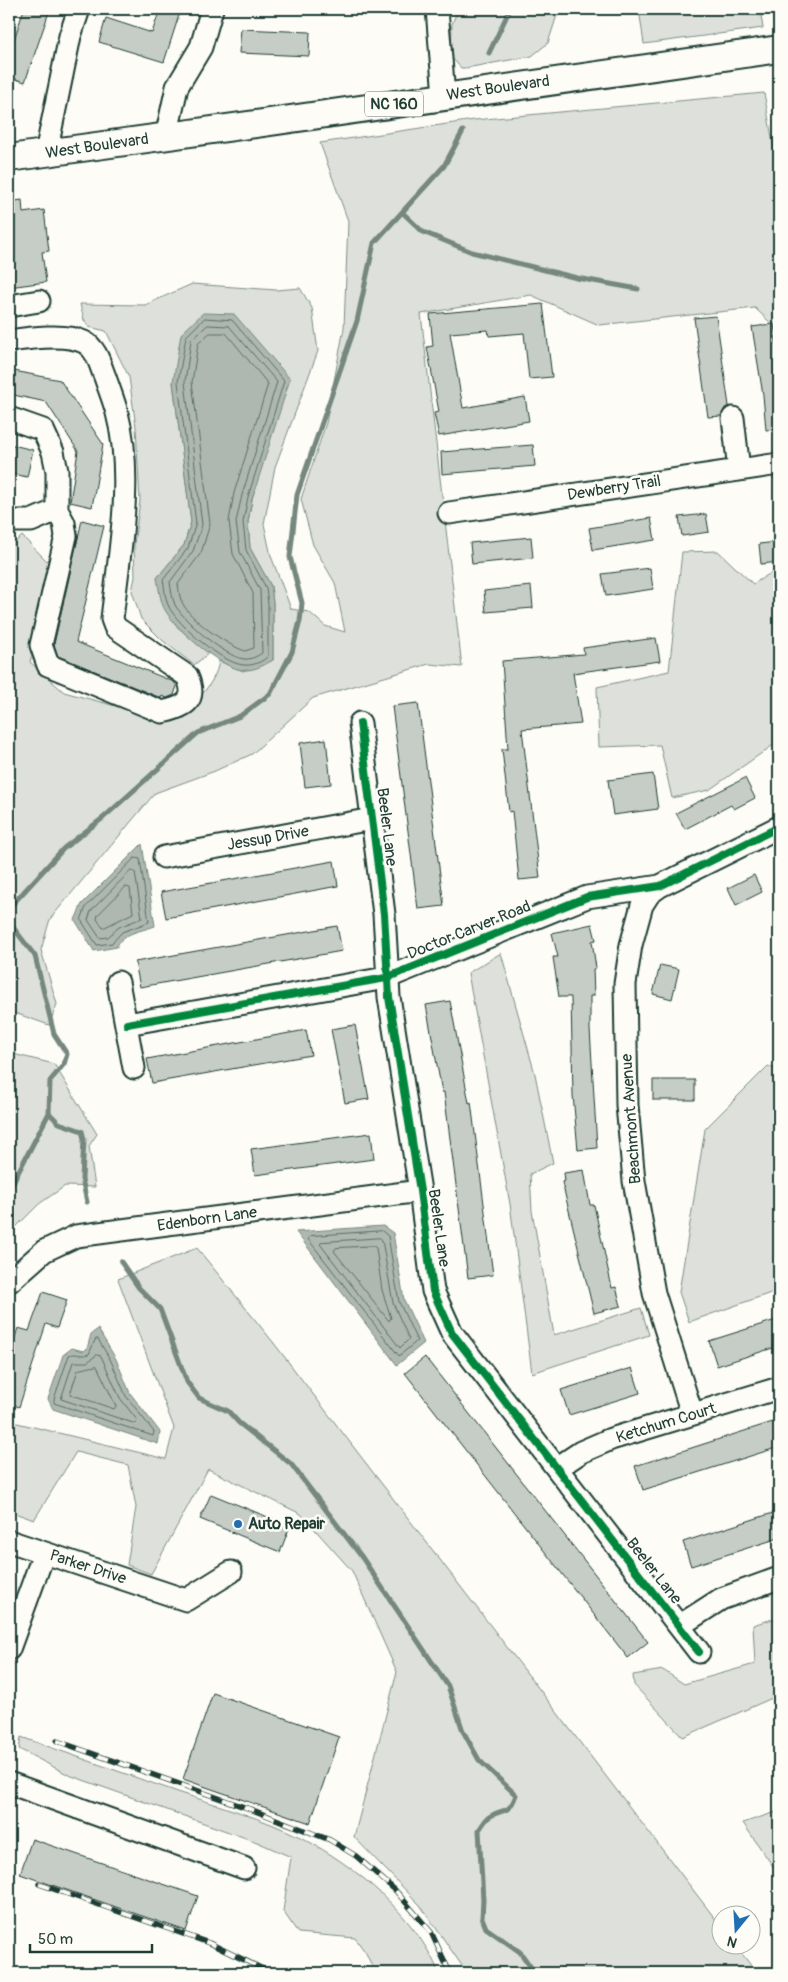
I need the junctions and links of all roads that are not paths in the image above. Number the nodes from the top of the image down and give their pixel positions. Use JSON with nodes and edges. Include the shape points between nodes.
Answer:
{"nodes":[{"id":1,"x":79,"y":9,"type":"edge"},
{"id":2,"x":212,"y":9,"type":"edge"},
{"id":3,"x":432,"y":10,"type":"edge"},
{"id":4,"x":779,"y":49,"type":"edge"},
{"id":5,"x":444,"y":96,"type":"junction"},
{"id":6,"x":166,"y":137,"type":"junction"},
{"id":7,"x":46,"y":153,"type":"junction"},
{"id":8,"x":9,"y":158,"type":"edge"},
{"id":9,"x":39,"y":301,"type":"dead end"},
{"id":10,"x":9,"y":306,"type":"edge"},
{"id":11,"x":9,"y":341,"type":"edge"},
{"id":12,"x":9,"y":418,"type":"edge"},
{"id":13,"x":733,"y":418,"type":"dead end"},
{"id":14,"x":779,"y":464,"type":"edge"},
{"id":15,"x":739,"y":470,"type":"junction"},
{"id":16,"x":56,"y":510,"type":"junction"},
{"id":17,"x":449,"y":513,"type":"dead end"},
{"id":18,"x":9,"y":521,"type":"edge"},
{"id":19,"x":360,"y":723,"type":"dead end"},
{"id":20,"x":372,"y":819,"type":"junction"},
{"id":21,"x":779,"y":827,"type":"edge"},
{"id":22,"x":164,"y":857,"type":"dead end"},
{"id":23,"x":660,"y":886,"type":"junction"},
{"id":24,"x":386,"y":978,"type":"junction"},
{"id":25,"x":118,"y":982,"type":"dead end"},
{"id":26,"x":127,"y":1024,"type":"junction"},
{"id":27,"x":134,"y":1068,"type":"dead end"},
{"id":28,"x":420,"y":1191,"type":"junction"},
{"id":29,"x":9,"y":1282,"type":"edge"},
{"id":30,"x":779,"y":1388,"type":"edge"},
{"id":31,"x":692,"y":1414,"type":"junction"},
{"id":32,"x":557,"y":1468,"type":"junction"},
{"id":33,"x":9,"y":1541,"type":"edge"},
{"id":34,"x":44,"y":1553,"type":"junction"},
{"id":35,"x":232,"y":1572,"type":"dead end"},
{"id":36,"x":779,"y":1578,"type":"edge"},
{"id":37,"x":679,"y":1626,"type":"junction"},
{"id":38,"x":9,"y":1649,"type":"edge"},
{"id":39,"x":699,"y":1652,"type":"dead end"},
{"id":40,"x":9,"y":1783,"type":"edge"},
{"id":41,"x":244,"y":1868,"type":"dead end"}],
"edges":[{"from":1,"to":7,"type":"street","via":[[70,36]]},
{"from":2,"to":6,"type":"street","via":[[201,47],[177,87]]},
{"from":3,"to":5,"type":"street"},
{"from":4,"to":5,"type":"main road","name":"West Boulevard","number":"NC 160"},
{"from":5,"to":6,"type":"main road","name":"West Boulevard","number":"NC 160"},
{"from":6,"to":7,"type":"main road","name":"West Boulevard","number":"NC 160"},
{"from":7,"to":8,"type":"main road","name":"West Boulevard","number":"NC 160"},
{"from":9,"to":10,"type":"street"},
{"from":11,"to":16,"type":"street","via":[[74,338],[95,350],[118,414],[123,456],[124,515],[112,619],[115,628],[187,676],[192,688],[189,699],[181,708],[162,712],[48,665],[41,645],[66,536],[64,523]]},
{"from":12,"to":16,"type":"street","via":[[43,430],[49,440],[57,471]]},
{"from":13,"to":15,"type":"street"},
{"from":14,"to":15,"type":"street","name":"Dewberry Trail"},
{"from":15,"to":17,"type":"street","name":"Dewberry Trail"},
{"from":16,"to":18,"type":"street","via":[[31,521]]},
{"from":19,"to":20,"type":"street","name":"Beeler Lane"},
{"from":20,"to":22,"type":"street","name":"Jessup Drive"},
{"from":20,"to":24,"type":"street","name":"Beeler Lane","via":[[384,914]]},
{"from":21,"to":23,"type":"street","name":"Doctor Carver Road"},
{"from":23,"to":24,"type":"street","name":"Doctor Carver Road","via":[[587,897]]},
{"from":23,"to":31,"type":"street","name":"Beachmont Avenue","via":[[642,905],[625,984],[628,1114],[634,1181],[654,1293]]},
{"from":24,"to":26,"type":"street","name":"Doctor Carver Road"},
{"from":24,"to":28,"type":"street","name":"Beeler Lane"},
{"from":25,"to":26,"type":"street"},
{"from":26,"to":27,"type":"street"},
{"from":28,"to":29,"type":"street","name":"Edenborn Lane","via":[[76,1236],[44,1251]]},
{"from":28,"to":32,"type":"street","name":"Beeler Lane","via":[[433,1290],[439,1307],[452,1332]]},
{"from":30,"to":31,"type":"street","name":"Ketchum Court"},
{"from":31,"to":32,"type":"street","name":"Ketchum Court","via":[[591,1446]]},
{"from":32,"to":37,"type":"street","name":"Beeler Lane"},
{"from":33,"to":34,"type":"street","name":"Parker Drive"},
{"from":34,"to":35,"type":"street","name":"Parker Drive","via":[[186,1600]]},
{"from":34,"to":38,"type":"street"},
{"from":36,"to":37,"type":"street","via":[[721,1599]]},
{"from":37,"to":39,"type":"street","name":"Beeler Lane"},
{"from":40,"to":41,"type":"street"}]}
